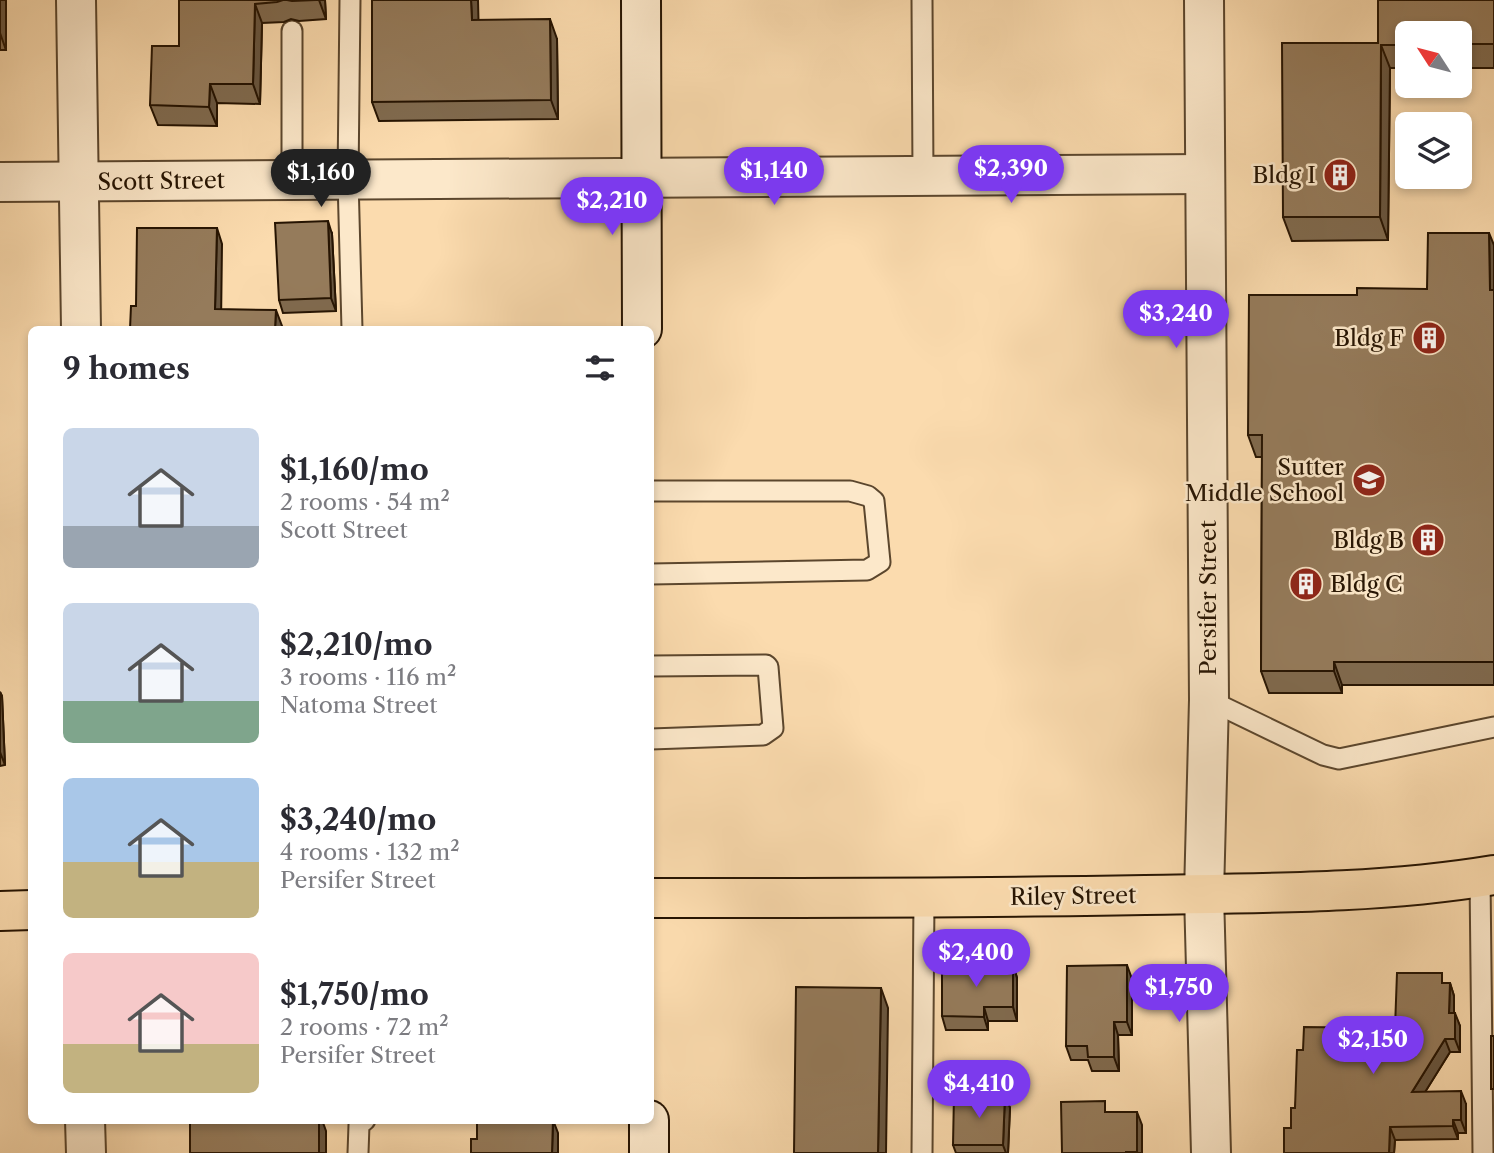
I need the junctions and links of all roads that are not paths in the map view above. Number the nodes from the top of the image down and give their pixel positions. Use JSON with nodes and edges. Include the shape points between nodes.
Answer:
{"nodes":[{"id":1,"x":76,"y":0,"type":"edge"},
{"id":2,"x":350,"y":0,"type":"edge"},
{"id":3,"x":641,"y":0,"type":"edge"},
{"id":4,"x":922,"y":0,"type":"edge"},
{"id":5,"x":1204,"y":0,"type":"edge"},
{"id":6,"x":292,"y":31,"type":"dead end"},
{"id":7,"x":1205,"y":174,"type":"junction"},
{"id":8,"x":923,"y":176,"type":"junction"},
{"id":9,"x":348,"y":178,"type":"junction"},
{"id":10,"x":642,"y":178,"type":"junction"},
{"id":11,"x":292,"y":179,"type":"junction"},
{"id":12,"x":79,"y":181,"type":"junction"},
{"id":13,"x":0,"y":182,"type":"edge"},
{"id":14,"x":81,"y":326,"type":"edge"},
{"id":15,"x":352,"y":326,"type":"edge"},
{"id":16,"x":642,"y":326,"type":"edge"},
{"id":17,"x":654,"y":491,"type":"edge"},
{"id":18,"x":654,"y":575,"type":"edge"},
{"id":19,"x":654,"y":666,"type":"edge"},
{"id":20,"x":1209,"y":700,"type":"junction"},
{"id":21,"x":1494,"y":727,"type":"edge"},
{"id":22,"x":654,"y":739,"type":"edge"},
{"id":23,"x":1490,"y":876,"type":"edge"},
{"id":24,"x":1204,"y":894,"type":"junction"},
{"id":25,"x":654,"y":898,"type":"edge"},
{"id":26,"x":924,"y":898,"type":"junction"},
{"id":27,"x":28,"y":910,"type":"edge"},
{"id":28,"x":0,"y":911,"type":"edge"},
{"id":29,"x":85,"y":1124,"type":"edge"},
{"id":30,"x":360,"y":1124,"type":"edge"},
{"id":31,"x":649,"y":1124,"type":"edge"},
{"id":32,"x":86,"y":1153,"type":"edge"},
{"id":33,"x":358,"y":1153,"type":"edge"},
{"id":34,"x":649,"y":1153,"type":"edge"},
{"id":35,"x":922,"y":1153,"type":"edge"},
{"id":36,"x":1211,"y":1153,"type":"edge"},
{"id":37,"x":1483,"y":1153,"type":"edge"}],
"edges":[{"from":1,"to":12,"type":"street"},
{"from":2,"to":9,"type":"lane"},
{"from":3,"to":10,"type":"street"},
{"from":4,"to":8,"type":"lane"},
{"from":5,"to":7,"type":"street","name":"Persifer Street"},
{"from":6,"to":11,"type":"lane"},
{"from":7,"to":8,"type":"street","name":"Scott Street"},
{"from":7,"to":20,"type":"street","name":"Persifer Street"},
{"from":8,"to":10,"type":"street","name":"Scott Street"},
{"from":9,"to":10,"type":"street","name":"Scott Street"},
{"from":9,"to":11,"type":"street","name":"Scott Street"},
{"from":9,"to":15,"type":"lane"},
{"from":10,"to":16,"type":"street"},
{"from":11,"to":12,"type":"street","name":"Scott Street"},
{"from":12,"to":13,"type":"street","name":"Scott Street"},
{"from":12,"to":14,"type":"street"},
{"from":17,"to":18,"type":"lane","via":[[857,493],[874,501],[880,562],[867,570]]},
{"from":19,"to":22,"type":"lane","via":[[766,664],[772,728],[763,736]]},
{"from":20,"to":21,"type":"lane","via":[[1339,759]]},
{"from":20,"to":24,"type":"street","name":"Persifer Street"},
{"from":23,"to":24,"type":"main road","name":"Riley Street","via":[[1409,887]]},
{"from":23,"to":37,"type":"lane"},
{"from":24,"to":26,"type":"main road","name":"Riley Street"},
{"from":24,"to":36,"type":"street","name":"Persifer Street"},
{"from":25,"to":26,"type":"main road","name":"Riley Street"},
{"from":26,"to":35,"type":"lane"},
{"from":27,"to":28,"type":"main road"},
{"from":29,"to":32,"type":"street"},
{"from":30,"to":33,"type":"lane"},
{"from":31,"to":34,"type":"street"}]}
